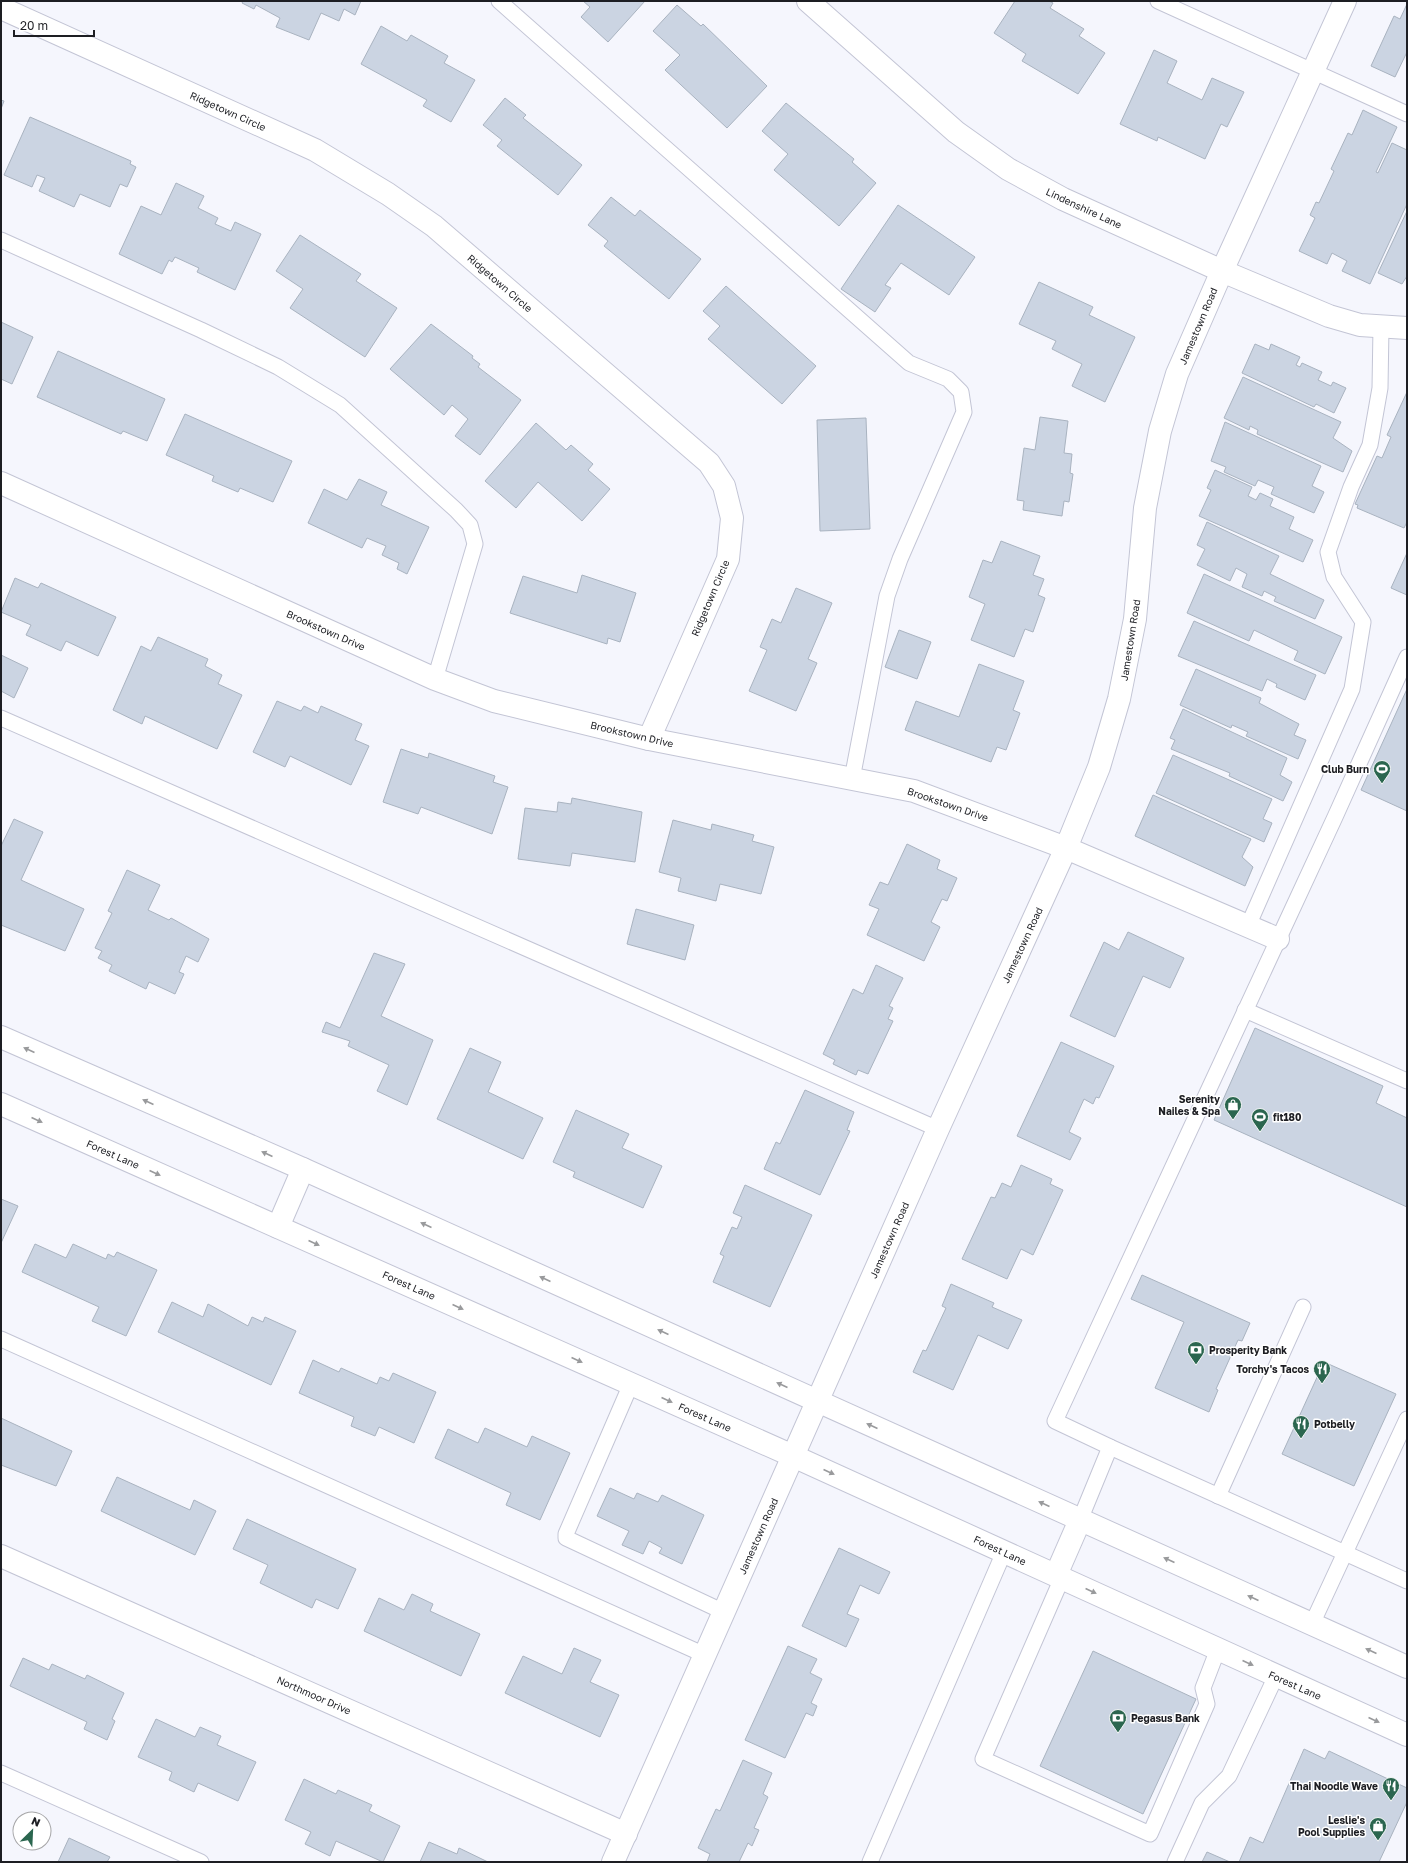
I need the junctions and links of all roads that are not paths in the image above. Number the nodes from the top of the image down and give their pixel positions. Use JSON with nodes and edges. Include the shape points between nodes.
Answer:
{"nodes":[{"id":1,"x":499,"y":1,"type":"edge"},
{"id":2,"x":808,"y":1,"type":"edge"},
{"id":3,"x":1158,"y":1,"type":"edge"},
{"id":4,"x":1345,"y":1,"type":"edge"},
{"id":5,"x":1,"y":8,"type":"edge"},
{"id":6,"x":1313,"y":72,"type":"junction"},
{"id":7,"x":1407,"y":114,"type":"edge"},
{"id":8,"x":1,"y":240,"type":"edge"},
{"id":9,"x":1222,"y":271,"type":"junction"},
{"id":10,"x":1381,"y":327,"type":"junction"},
{"id":11,"x":1407,"y":328,"type":"edge"},
{"id":12,"x":1,"y":483,"type":"edge"},
{"id":13,"x":1407,"y":657,"type":"edge"},
{"id":14,"x":435,"y":679,"type":"junction"},
{"id":15,"x":1,"y":718,"type":"edge"},
{"id":16,"x":649,"y":739,"type":"junction"},
{"id":17,"x":852,"y":779,"type":"junction"},
{"id":18,"x":1066,"y":848,"type":"junction"},
{"id":19,"x":1248,"y":926,"type":"junction"},
{"id":20,"x":1278,"y":939,"type":"junction"},
{"id":21,"x":1245,"y":1010,"type":"junction"},
{"id":22,"x":1,"y":1037,"type":"edge"},
{"id":23,"x":1407,"y":1081,"type":"edge"},
{"id":24,"x":1,"y":1104,"type":"edge"},
{"id":25,"x":938,"y":1129,"type":"junction"},
{"id":26,"x":303,"y":1169,"type":"junction"},
{"id":27,"x":278,"y":1227,"type":"junction"},
{"id":28,"x":1303,"y":1307,"type":"dead end"},
{"id":29,"x":1,"y":1339,"type":"edge"},
{"id":30,"x":631,"y":1384,"type":"junction"},
{"id":31,"x":817,"y":1401,"type":"junction"},
{"id":32,"x":1407,"y":1419,"type":"edge"},
{"id":33,"x":1110,"y":1447,"type":"junction"},
{"id":34,"x":793,"y":1456,"type":"junction"},
{"id":35,"x":1218,"y":1496,"type":"junction"},
{"id":36,"x":1080,"y":1520,"type":"junction"},
{"id":37,"x":1004,"y":1552,"type":"junction"},
{"id":38,"x":1345,"y":1554,"type":"junction"},
{"id":39,"x":1,"y":1556,"type":"edge"},
{"id":40,"x":1059,"y":1577,"type":"junction"},
{"id":41,"x":1407,"y":1581,"type":"edge"},
{"id":42,"x":724,"y":1612,"type":"junction"},
{"id":43,"x":1312,"y":1624,"type":"junction"},
{"id":44,"x":1218,"y":1650,"type":"junction"},
{"id":45,"x":706,"y":1655,"type":"junction"},
{"id":46,"x":1407,"y":1667,"type":"edge"},
{"id":47,"x":1276,"y":1676,"type":"junction"},
{"id":48,"x":1407,"y":1735,"type":"edge"},
{"id":49,"x":1,"y":1773,"type":"edge"},
{"id":50,"x":626,"y":1834,"type":"junction"},
{"id":51,"x":201,"y":1862,"type":"edge"},
{"id":52,"x":613,"y":1862,"type":"edge"},
{"id":53,"x":870,"y":1862,"type":"edge"},
{"id":54,"x":1175,"y":1862,"type":"edge"}],
"edges":[{"from":1,"to":17,"type":"lane","via":[[909,363],[948,379],[961,392],[964,412],[900,559],[887,596]]},
{"from":2,"to":9,"type":"street","name":"Lindenshire Lane","via":[[956,132],[1008,169],[1063,199]]},
{"from":3,"to":6,"type":"lane"},
{"from":4,"to":6,"type":"street","name":"Jamestown Road"},
{"from":5,"to":16,"type":"street","name":"Ridgetown Circle","via":[[315,150],[388,194],[434,226],[709,463],[724,486],[732,518],[728,559]]},
{"from":6,"to":7,"type":"lane"},
{"from":6,"to":9,"type":"street","name":"Jamestown Road"},
{"from":8,"to":14,"type":"lane","via":[[278,367],[340,405],[456,510],[470,525],[475,544]]},
{"from":9,"to":10,"type":"street","name":"Lindenshire Lane","via":[[1328,316],[1360,325]]},
{"from":9,"to":18,"type":"street","name":"Jamestown Road","via":[[1177,374],[1160,431],[1145,508],[1135,619],[1119,699],[1098,767]]},
{"from":10,"to":11,"type":"street","name":"Lindenshire Lane"},
{"from":10,"to":19,"type":"lane","via":[[1380,388],[1370,445],[1351,486],[1328,552],[1334,577],[1364,622],[1352,689]]},
{"from":12,"to":14,"type":"street","name":"Brookstown Drive"},
{"from":13,"to":20,"type":"lane"},
{"from":14,"to":16,"type":"street","name":"Brookstown Drive","via":[[494,700]]},
{"from":15,"to":25,"type":"lane"},
{"from":16,"to":17,"type":"street","name":"Brookstown Drive"},
{"from":17,"to":18,"type":"street","name":"Brookstown Drive","via":[[914,791]]},
{"from":18,"to":19,"type":"street","name":"Brookstown Drive"},
{"from":18,"to":25,"type":"street","name":"Jamestown Road"},
{"from":19,"to":20,"type":"street","name":"Brookstown Drive"},
{"from":20,"to":21,"type":"lane"},
{"from":21,"to":23,"type":"lane"},
{"from":21,"to":33,"type":"lane","via":[[1055,1421]]},
{"from":26,"to":22,"type":"street","one_way":true},
{"from":24,"to":27,"type":"street","name":"Forest Lane","one_way":true},
{"from":25,"to":31,"type":"street","name":"Jamestown Road"},
{"from":26,"to":27,"type":"street"},
{"from":31,"to":26,"type":"street","one_way":true},
{"from":27,"to":30,"type":"street","name":"Forest Lane","one_way":true},
{"from":28,"to":35,"type":"lane"},
{"from":29,"to":45,"type":"lane"},
{"from":30,"to":34,"type":"street","name":"Forest Lane","one_way":true},
{"from":30,"to":42,"type":"lane","via":[[566,1538]]},
{"from":31,"to":34,"type":"street","name":"Jamestown Road"},
{"from":36,"to":31,"type":"street","one_way":true},
{"from":32,"to":38,"type":"lane"},
{"from":33,"to":35,"type":"lane"},
{"from":33,"to":36,"type":"lane"},
{"from":34,"to":37,"type":"street","name":"Forest Lane","one_way":true},
{"from":34,"to":42,"type":"street","name":"Jamestown Road"},
{"from":35,"to":38,"type":"lane"},
{"from":36,"to":40,"type":"street"},
{"from":43,"to":36,"type":"street","one_way":true},
{"from":37,"to":40,"type":"street","name":"Forest Lane"},
{"from":37,"to":53,"type":"lane"},
{"from":38,"to":41,"type":"lane"},
{"from":38,"to":43,"type":"lane"},
{"from":39,"to":50,"type":"street","name":"Northmoor Drive"},
{"from":40,"to":44,"type":"street","name":"Forest Lane","one_way":true},
{"from":40,"to":44,"type":"lane","via":[[983,1758],[1150,1834],[1207,1704],[1203,1688]]},
{"from":42,"to":45,"type":"street","name":"Jamestown Road"},
{"from":46,"to":43,"type":"street","one_way":true},
{"from":44,"to":47,"type":"street","name":"Forest Lane","one_way":true},
{"from":45,"to":50,"type":"street","name":"Jamestown Road"},
{"from":47,"to":48,"type":"street","name":"Forest Lane","one_way":true},
{"from":47,"to":54,"type":"lane","via":[[1229,1776],[1202,1803]]},
{"from":49,"to":51,"type":"lane"},
{"from":50,"to":52,"type":"street","name":"Jamestown Road"}]}
